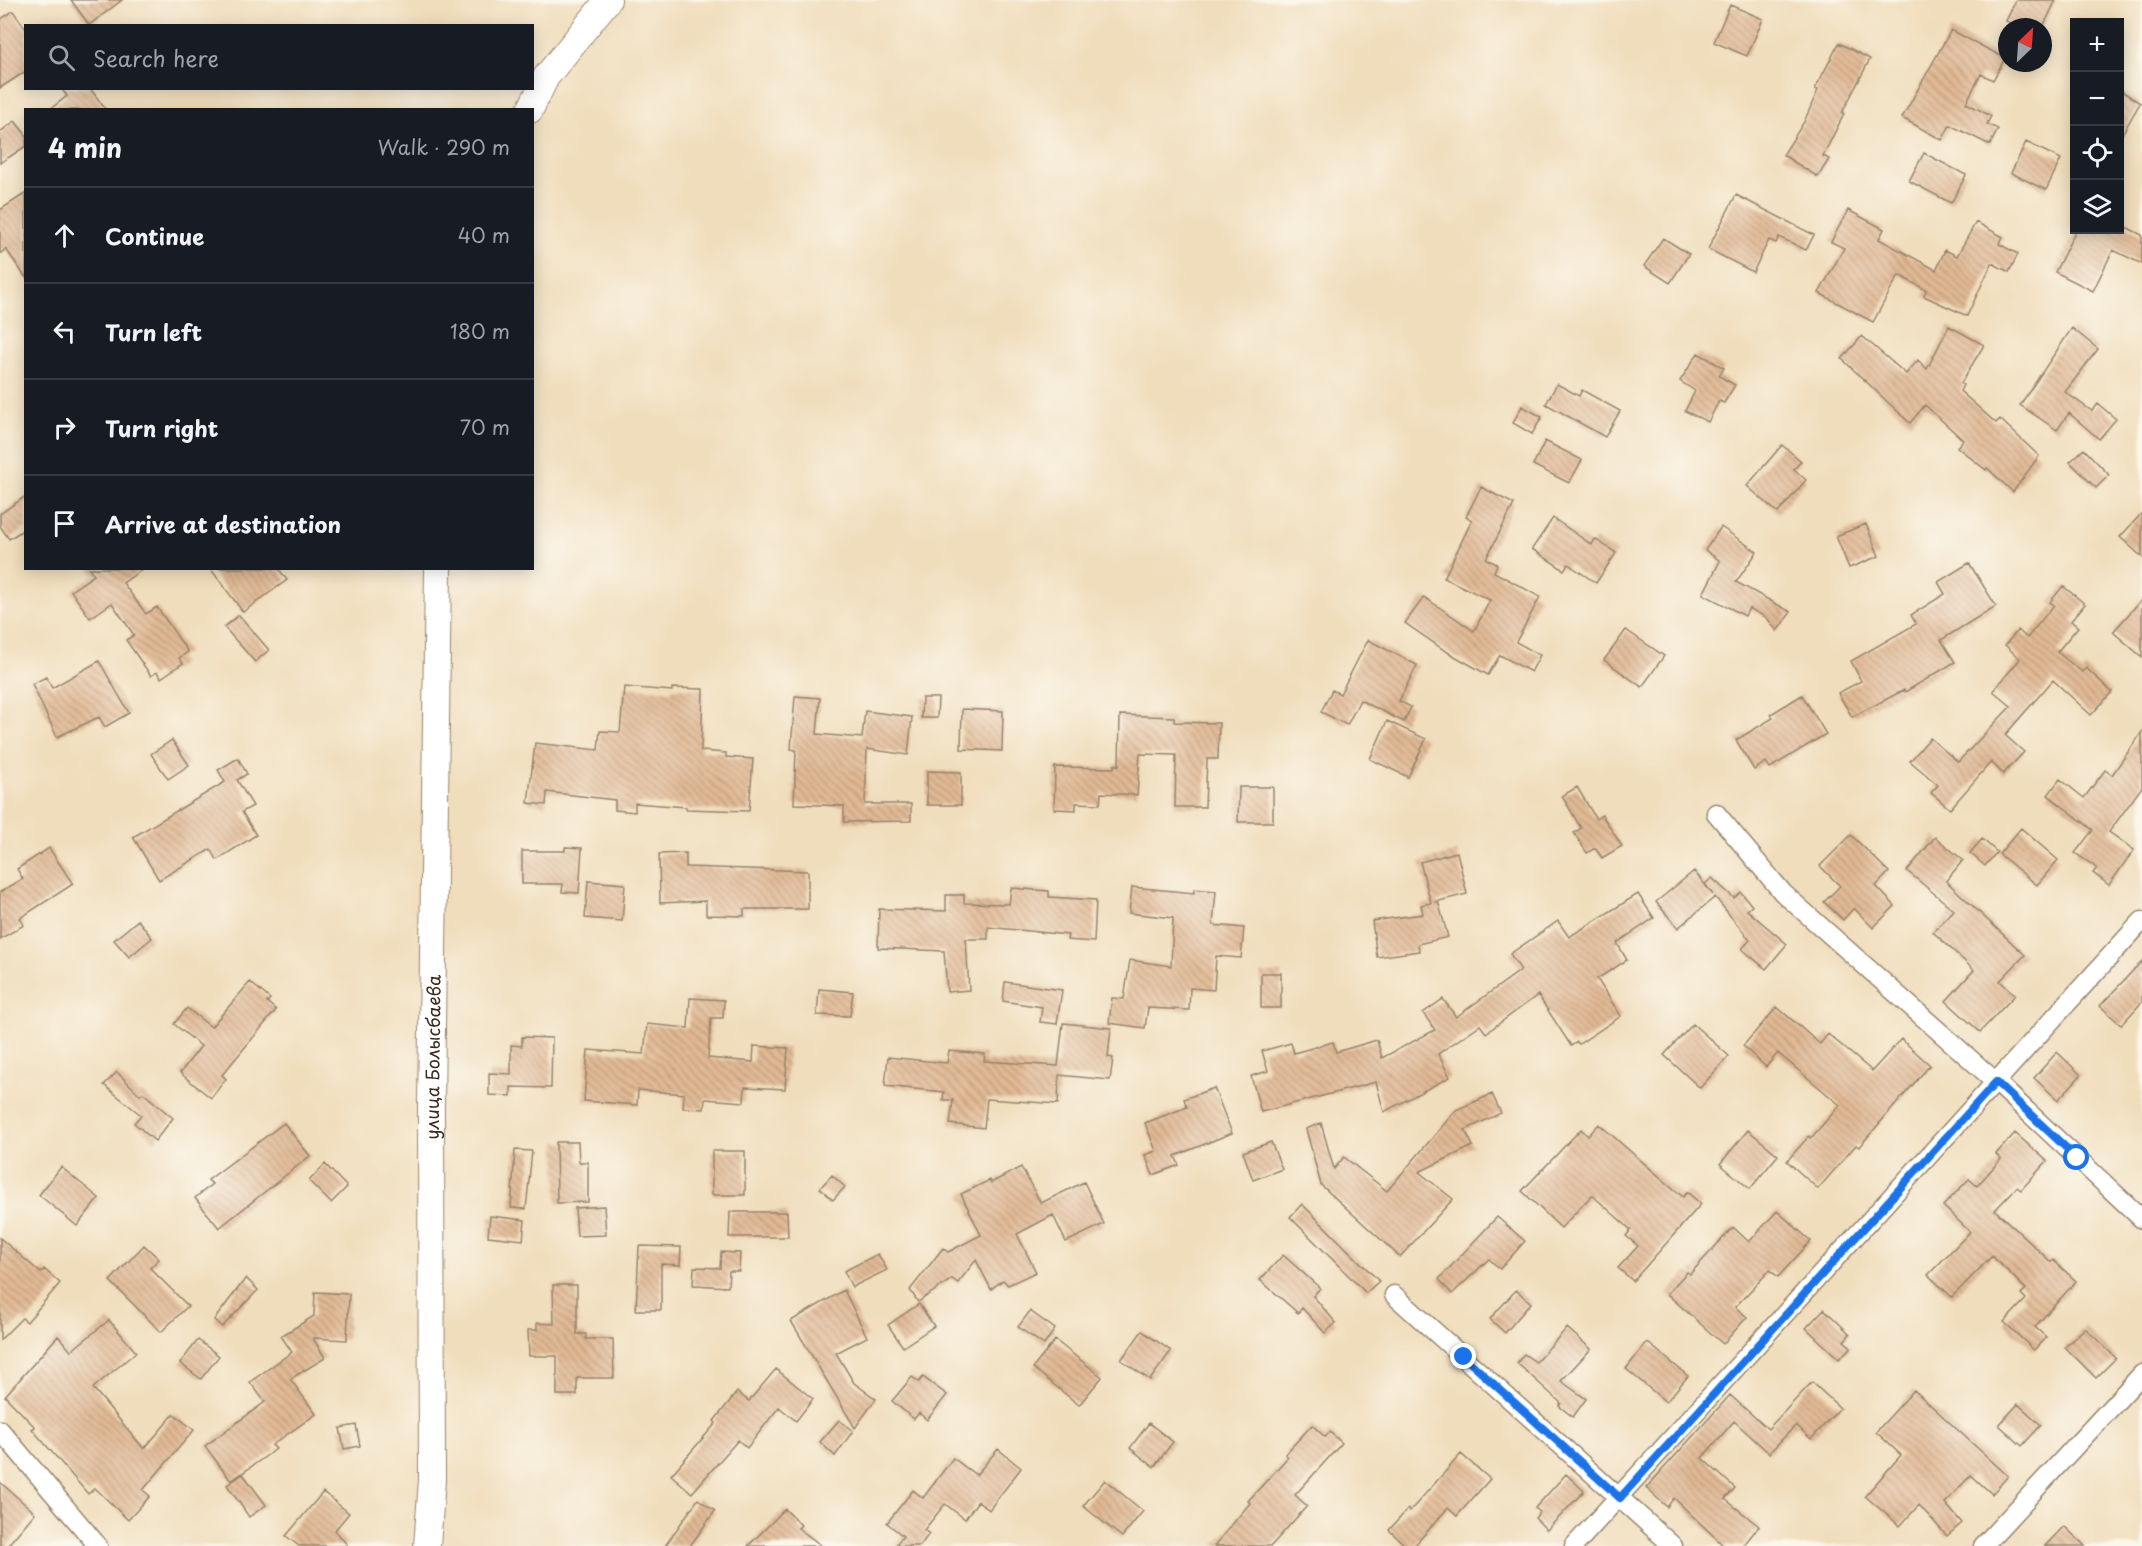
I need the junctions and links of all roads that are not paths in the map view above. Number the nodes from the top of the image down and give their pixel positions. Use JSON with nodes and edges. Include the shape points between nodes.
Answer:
{"nodes":[{"id":1,"x":608,"y":0,"type":"edge"},
{"id":2,"x":532,"y":108,"type":"edge"},
{"id":3,"x":438,"y":570,"type":"edge"},
{"id":4,"x":1716,"y":813,"type":"dead end"},
{"id":5,"x":2142,"y":921,"type":"edge"},
{"id":6,"x":1996,"y":1082,"type":"junction"},
{"id":7,"x":2142,"y":1219,"type":"edge"},
{"id":8,"x":1394,"y":1295,"type":"dead end"},
{"id":9,"x":2142,"y":1374,"type":"edge"},
{"id":10,"x":0,"y":1430,"type":"edge"},
{"id":11,"x":1620,"y":1498,"type":"junction"},
{"id":12,"x":98,"y":1546,"type":"edge"},
{"id":13,"x":427,"y":1546,"type":"edge"},
{"id":14,"x":1574,"y":1546,"type":"edge"},
{"id":15,"x":1673,"y":1546,"type":"edge"},
{"id":16,"x":1983,"y":1546,"type":"edge"}],
"edges":[{"from":1,"to":2,"type":"street","via":[[546,77]]},
{"from":3,"to":13,"type":"street","name":"улица Болысбаева","via":[[431,1107],[432,1479]]},
{"from":4,"to":6,"type":"street","via":[[1783,892]]},
{"from":5,"to":6,"type":"street"},
{"from":6,"to":7,"type":"street"},
{"from":6,"to":11,"type":"street"},
{"from":8,"to":11,"type":"street"},
{"from":9,"to":16,"type":"street"},
{"from":10,"to":12,"type":"street"},
{"from":11,"to":14,"type":"street"},
{"from":11,"to":15,"type":"street"}]}
